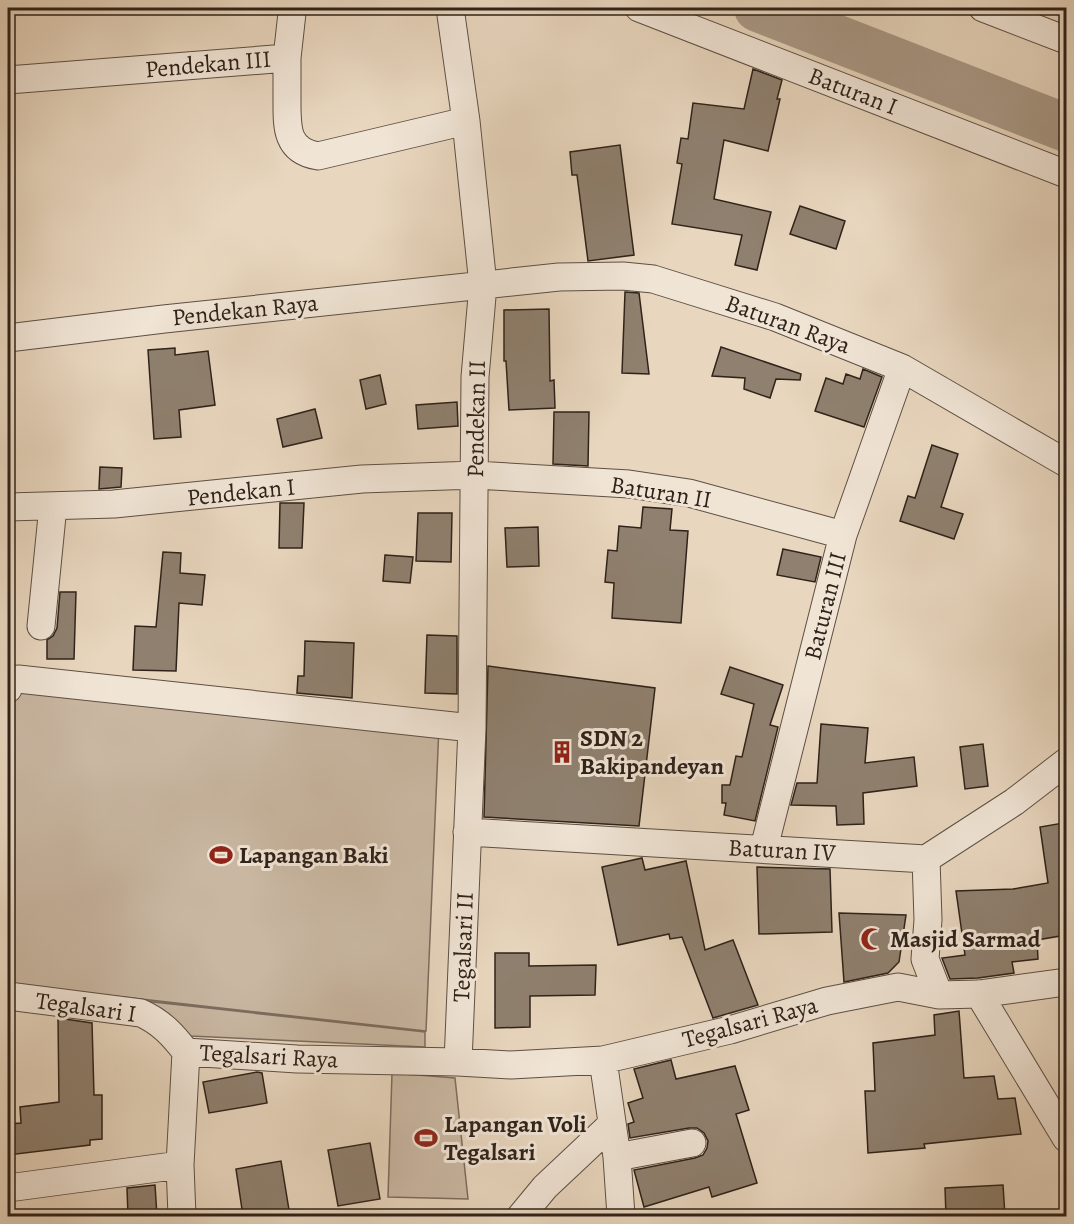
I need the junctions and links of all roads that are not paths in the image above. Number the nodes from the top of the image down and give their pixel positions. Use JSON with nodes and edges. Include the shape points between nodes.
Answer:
{"nodes":[{"id":1,"x":450,"y":8,"type":"edge"},
{"id":2,"x":639,"y":8,"type":"edge"},
{"id":3,"x":982,"y":8,"type":"edge"},
{"id":4,"x":292,"y":13,"type":"dead end"},
{"id":5,"x":1066,"y":40,"type":"edge"},
{"id":6,"x":286,"y":58,"type":"junction"},
{"id":7,"x":8,"y":80,"type":"edge"},
{"id":8,"x":466,"y":121,"type":"junction"},
{"id":9,"x":1066,"y":174,"type":"edge"},
{"id":10,"x":483,"y":285,"type":"junction"},
{"id":11,"x":8,"y":338,"type":"edge"},
{"id":12,"x":902,"y":368,"type":"junction"},
{"id":13,"x":1066,"y":463,"type":"edge"},
{"id":14,"x":474,"y":475,"type":"junction"},
{"id":15,"x":53,"y":506,"type":"junction"},
{"id":16,"x":8,"y":507,"type":"edge"},
{"id":17,"x":843,"y":535,"type":"junction"},
{"id":18,"x":42,"y":626,"type":"dead end"},
{"id":19,"x":8,"y":689,"type":"edge"},
{"id":20,"x":472,"y":728,"type":"junction"},
{"id":21,"x":1066,"y":762,"type":"edge"},
{"id":22,"x":467,"y":832,"type":"junction"},
{"id":23,"x":764,"y":848,"type":"junction"},
{"id":24,"x":926,"y":859,"type":"junction"},
{"id":25,"x":925,"y":959,"type":"junction"},
{"id":26,"x":1066,"y":982,"type":"edge"},
{"id":27,"x":898,"y":987,"type":"junction"},
{"id":28,"x":979,"y":994,"type":"junction"},
{"id":29,"x":939,"y":995,"type":"junction"},
{"id":30,"x":8,"y":996,"type":"edge"},
{"id":31,"x":186,"y":1052,"type":"junction"},
{"id":32,"x":603,"y":1060,"type":"junction"},
{"id":33,"x":458,"y":1062,"type":"junction"},
{"id":34,"x":612,"y":1124,"type":"junction"},
{"id":35,"x":1066,"y":1139,"type":"edge"},
{"id":36,"x":692,"y":1143,"type":"dead end"},
{"id":37,"x":617,"y":1157,"type":"junction"},
{"id":38,"x":180,"y":1165,"type":"junction"},
{"id":39,"x":8,"y":1188,"type":"edge"},
{"id":40,"x":182,"y":1216,"type":"edge"},
{"id":41,"x":521,"y":1216,"type":"edge"},
{"id":42,"x":621,"y":1216,"type":"edge"}],
"edges":[{"from":1,"to":8,"type":"street","name":"Pendekan II"},
{"from":2,"to":9,"type":"street","name":"Baturan I"},
{"from":3,"to":5,"type":"street"},
{"from":4,"to":6,"type":"street"},
{"from":6,"to":7,"type":"street","name":"Pendekan III"},
{"from":6,"to":8,"type":"street","name":"Pendekan III","via":[[289,136],[307,154],[318,156]]},
{"from":8,"to":10,"type":"street","name":"Pendekan II"},
{"from":10,"to":11,"type":"street","name":"Pendekan Raya"},
{"from":10,"to":12,"type":"street","name":"Baturan Raya","via":[[559,277],[653,279],[775,317]]},
{"from":10,"to":14,"type":"street","name":"Pendekan II","via":[[475,377]]},
{"from":12,"to":13,"type":"street","name":"Baturan Raya"},
{"from":12,"to":17,"type":"street","name":"Baturan III"},
{"from":14,"to":15,"type":"street","name":"Pendekan I","via":[[362,479],[114,504]]},
{"from":14,"to":17,"type":"street","name":"Baturan II","via":[[629,484],[689,493]]},
{"from":14,"to":20,"type":"street","name":"Pendekan II"},
{"from":15,"to":16,"type":"street","name":"Pendekan I"},
{"from":15,"to":18,"type":"street"},
{"from":17,"to":23,"type":"street","name":"Baturan III"},
{"from":19,"to":20,"type":"street","via":[[8,683],[18,679]]},
{"from":20,"to":22,"type":"street","name":"Pendekan II"},
{"from":21,"to":24,"type":"street","via":[[1014,802]]},
{"from":22,"to":23,"type":"street","name":"Baturan IV"},
{"from":22,"to":33,"type":"street","name":"Tegalsari II"},
{"from":23,"to":24,"type":"street","name":"Baturan IV"},
{"from":24,"to":25,"type":"street"},
{"from":25,"to":27,"type":"street"},
{"from":25,"to":29,"type":"street"},
{"from":26,"to":28,"type":"street","name":"Tegalsari Raya"},
{"from":27,"to":29,"type":"street","name":"Tegalsari Raya"},
{"from":27,"to":32,"type":"street","name":"Tegalsari Raya","via":[[827,1001],[730,1030]]},
{"from":28,"to":29,"type":"street","name":"Tegalsari Raya"},
{"from":28,"to":35,"type":"street"},
{"from":30,"to":31,"type":"street","name":"Tegalsari I","via":[[141,1013],[166,1028]]},
{"from":31,"to":33,"type":"street","name":"Tegalsari Raya"},
{"from":31,"to":38,"type":"street","name":"Tegalsari Raya"},
{"from":32,"to":33,"type":"street","name":"Tegalsari Raya","via":[[511,1065]]},
{"from":32,"to":34,"type":"street"},
{"from":34,"to":37,"type":"street"},
{"from":34,"to":41,"type":"street","via":[[544,1187]]},
{"from":36,"to":37,"type":"street"},
{"from":37,"to":42,"type":"street"},
{"from":38,"to":39,"type":"street"},
{"from":38,"to":40,"type":"street"}]}
